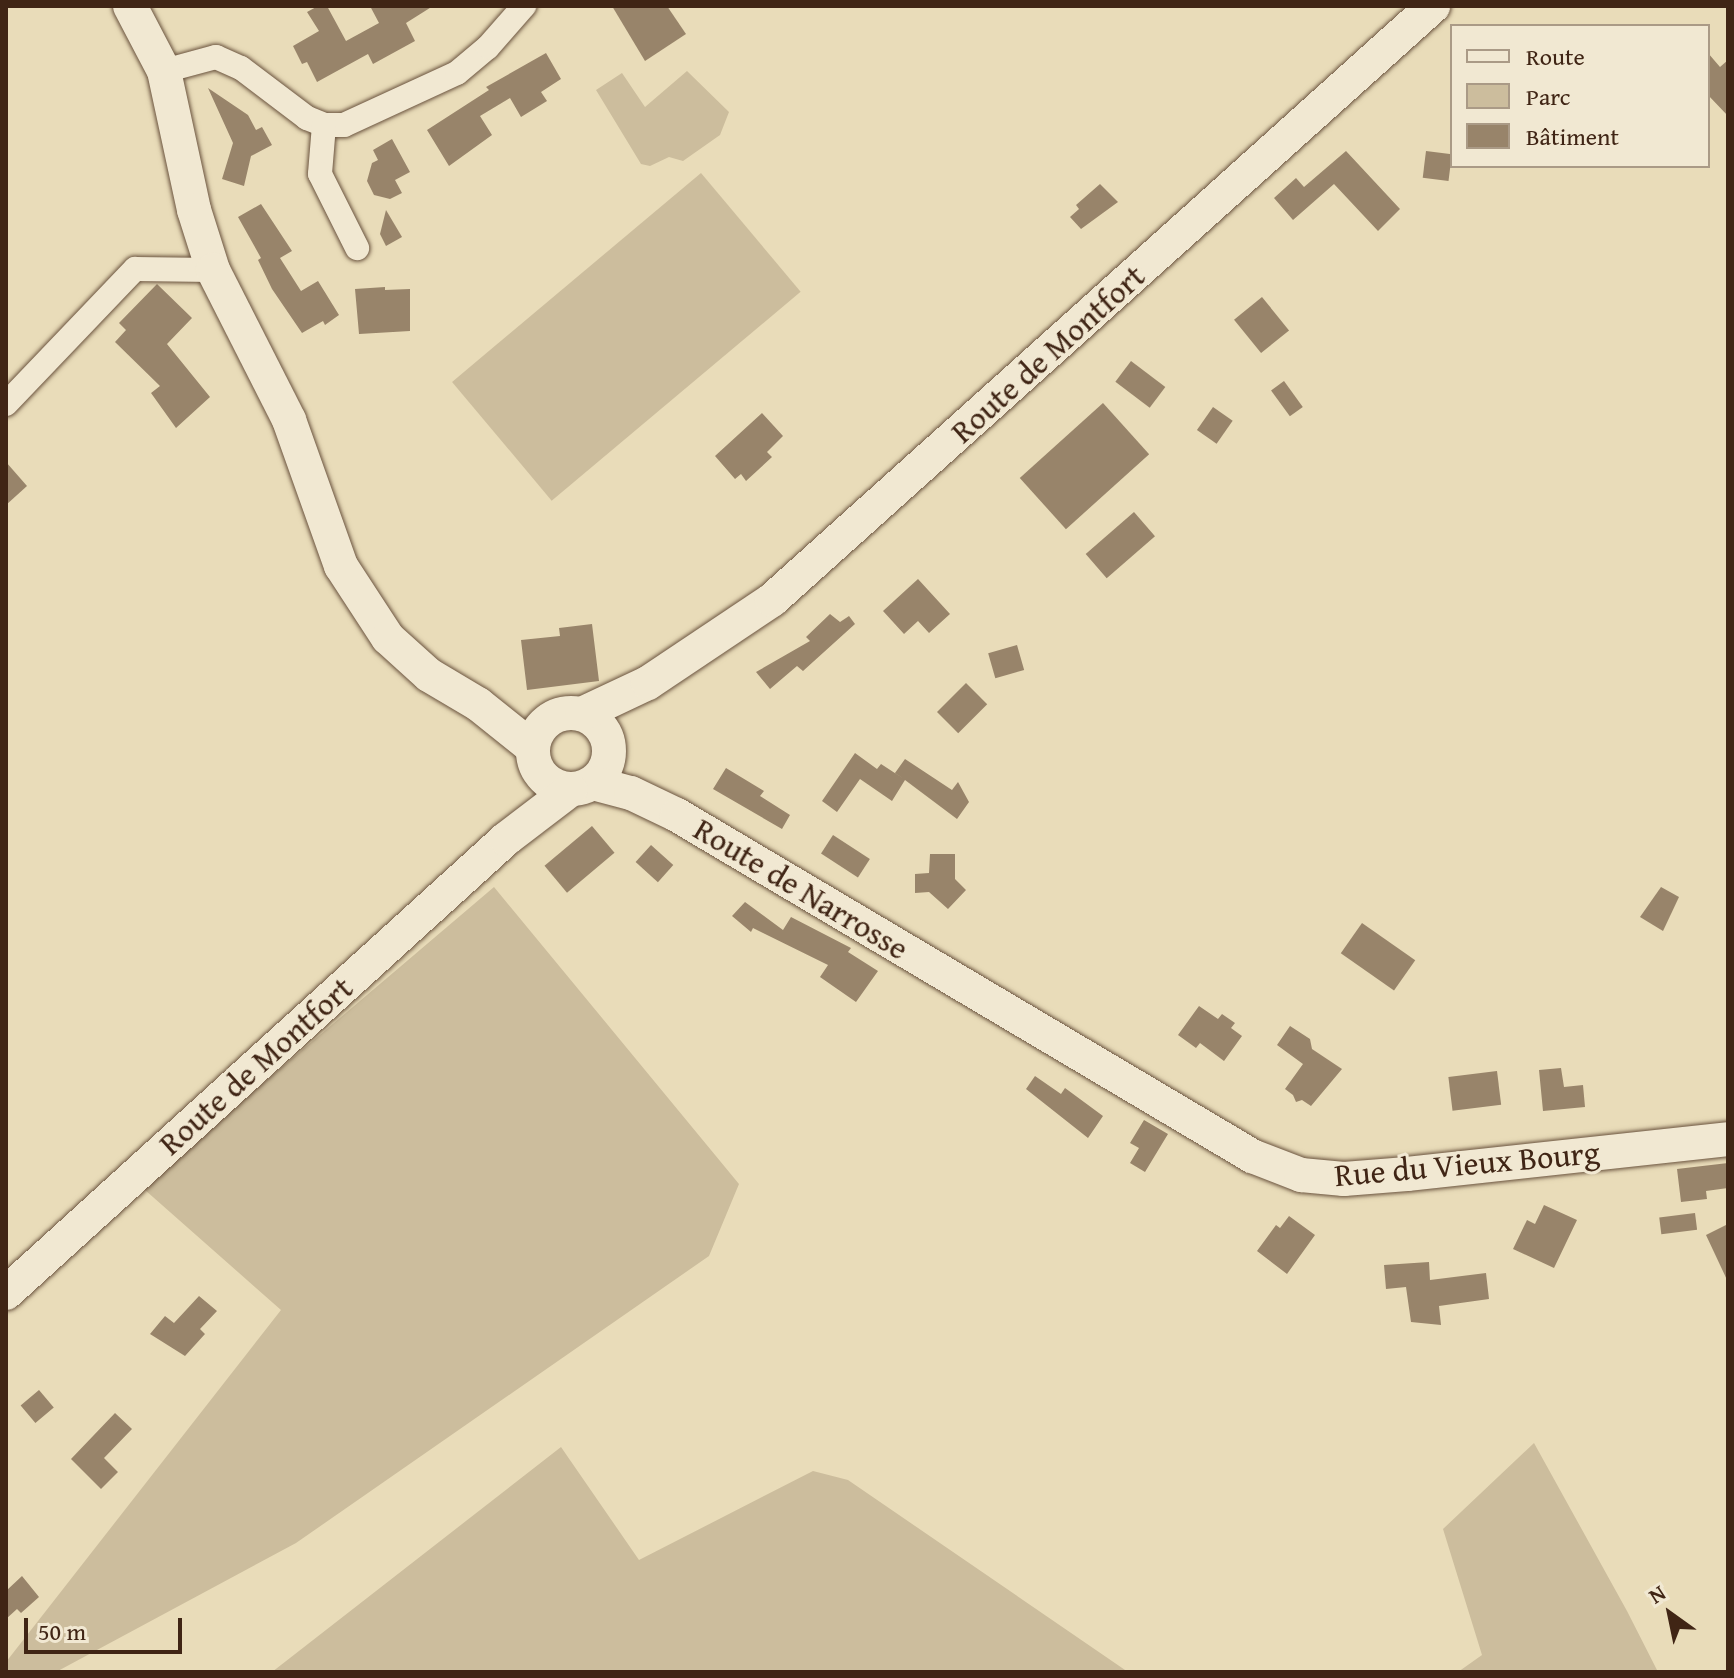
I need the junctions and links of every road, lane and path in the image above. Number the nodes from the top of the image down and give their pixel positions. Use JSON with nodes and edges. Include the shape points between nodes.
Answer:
{"nodes":[{"id":1,"x":130,"y":6,"type":"edge"},
{"id":2,"x":524,"y":6,"type":"edge"},
{"id":3,"x":1433,"y":6,"type":"edge"},
{"id":4,"x":164,"y":71,"type":"junction"},
{"id":5,"x":324,"y":125,"type":"junction"},
{"id":6,"x":357,"y":248,"type":"dead end"},
{"id":7,"x":213,"y":270,"type":"junction"},
{"id":8,"x":6,"y":404,"type":"edge"},
{"id":9,"x":648,"y":683,"type":"junction"},
{"id":10,"x":582,"y":714,"type":"junction"},
{"id":11,"x":609,"y":744,"type":"junction"},
{"id":12,"x":539,"y":747,"type":"junction"},
{"id":13,"x":582,"y":786,"type":"junction"},
{"id":14,"x":677,"y":815,"type":"junction"},
{"id":15,"x":506,"y":839,"type":"junction"},
{"id":16,"x":926,"y":964,"type":"joint"},
{"id":17,"x":1728,"y":1139,"type":"edge"},
{"id":18,"x":6,"y":1293,"type":"edge"}],
"edges":[{"from":1,"to":4,"type":"street"},
{"from":2,"to":5,"type":"street","via":[[457,73],[344,125]]},
{"from":3,"to":9,"type":"street","name":"Route de Montfort","via":[[772,600]]},
{"from":4,"to":5,"type":"street","via":[[216,57],[241,68]]},
{"from":4,"to":7,"type":"street","via":[[194,210]]},
{"from":5,"to":6,"type":"street","via":[[320,174]]},
{"from":7,"to":8,"type":"street","via":[[135,269]]},
{"from":7,"to":12,"type":"street","via":[[289,420],[341,566],[364,604],[388,638],[429,675]]},
{"from":9,"to":10,"type":"street","name":"Route de Montfort"},
{"from":9,"to":11,"type":"street","name":"Route de Montfort","via":[[620,716]]},
{"from":10,"to":11,"type":"street","via":[[599,724]]},
{"from":10,"to":12,"type":"street","via":[[563,714]]},
{"from":11,"to":13,"type":"street","via":[[606,767]]},
{"from":11,"to":14,"type":"street","name":"Route de Narrosse","via":[[633,775]]},
{"from":12,"to":13,"type":"street","via":[[551,784]]},
{"from":12,"to":15,"type":"street","name":"Route de Montfort"},
{"from":13,"to":14,"type":"street","name":"Route de Narrosse","via":[[631,793]]},
{"from":13,"to":15,"type":"street","name":"Route de Montfort"},
{"from":14,"to":16,"type":"street","name":"Route de Narrosse"},
{"from":15,"to":18,"type":"street","name":"Route de Montfort"},
{"from":16,"to":17,"type":"street","name":"Rue du Vieux Bourg","via":[[1252,1156],[1301,1175],[1344,1179],[1407,1174]]}]}
